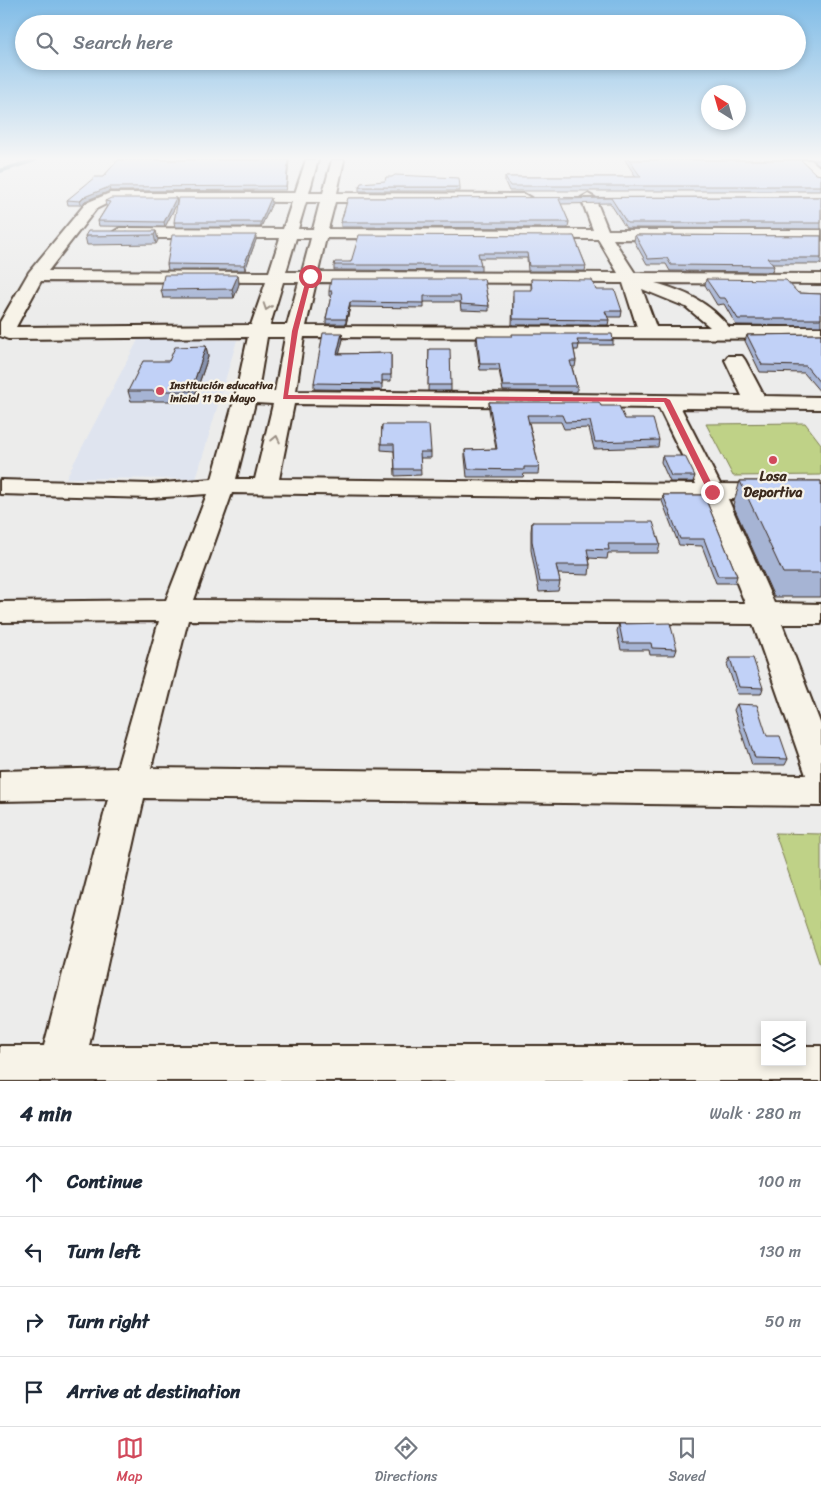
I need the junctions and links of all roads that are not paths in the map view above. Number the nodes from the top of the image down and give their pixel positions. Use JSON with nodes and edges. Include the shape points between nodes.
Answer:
{"nodes":[{"id":1,"x":87,"y":210,"type":"edge"},
{"id":2,"x":297,"y":210,"type":"edge"},
{"id":3,"x":326,"y":210,"type":"edge"},
{"id":4,"x":590,"y":210,"type":"edge"},
{"id":5,"x":69,"y":232,"type":"junction"},
{"id":6,"x":89,"y":232,"type":"edge"},
{"id":7,"x":108,"y":232,"type":"edge"},
{"id":8,"x":291,"y":233,"type":"junction"},
{"id":9,"x":320,"y":233,"type":"junction"},
{"id":10,"x":602,"y":233,"type":"junction"},
{"id":11,"x":821,"y":235,"type":"edge"},
{"id":12,"x":35,"y":276,"type":"junction"},
{"id":13,"x":278,"y":276,"type":"junction"},
{"id":14,"x":310,"y":276,"type":"junction"},
{"id":15,"x":821,"y":279,"type":"edge"},
{"id":16,"x":630,"y":281,"type":"junction"},
{"id":17,"x":259,"y":331,"type":"junction"},
{"id":18,"x":295,"y":331,"type":"junction"},
{"id":19,"x":821,"y":333,"type":"edge"},
{"id":20,"x":649,"y":334,"type":"junction"},
{"id":21,"x":725,"y":334,"type":"junction"},
{"id":22,"x":735,"y":360,"type":"dead end"},
{"id":23,"x":246,"y":397,"type":"junction"},
{"id":24,"x":285,"y":397,"type":"junction"},
{"id":25,"x":666,"y":400,"type":"junction"},
{"id":26,"x":821,"y":403,"type":"edge"},
{"id":27,"x":757,"y":404,"type":"junction"},
{"id":28,"x":222,"y":486,"type":"junction"},
{"id":29,"x":265,"y":486,"type":"junction"},
{"id":30,"x":0,"y":487,"type":"edge"},
{"id":31,"x":712,"y":492,"type":"junction"},
{"id":32,"x":821,"y":493,"type":"edge"},
{"id":33,"x":176,"y":610,"type":"junction"},
{"id":34,"x":0,"y":612,"type":"edge"},
{"id":35,"x":764,"y":614,"type":"junction"},
{"id":36,"x":821,"y":614,"type":"edge"},
{"id":37,"x":821,"y":770,"type":"edge"},
{"id":38,"x":130,"y":784,"type":"junction"},
{"id":39,"x":0,"y":786,"type":"edge"},
{"id":40,"x":821,"y":791,"type":"edge"},
{"id":41,"x":0,"y":1069,"type":"edge"},
{"id":42,"x":821,"y":1069,"type":"edge"},
{"id":43,"x":59,"y":1075,"type":"edge"}],
"edges":[{"from":1,"to":5,"type":"street"},
{"from":2,"to":8,"type":"street"},
{"from":3,"to":9,"type":"street"},
{"from":4,"to":10,"type":"street"},
{"from":5,"to":6,"type":"street"},
{"from":5,"to":12,"type":"street"},
{"from":7,"to":8,"type":"street"},
{"from":8,"to":9,"type":"street"},
{"from":8,"to":13,"type":"street"},
{"from":9,"to":10,"type":"street"},
{"from":9,"to":14,"type":"street"},
{"from":10,"to":11,"type":"street"},
{"from":10,"to":16,"type":"street"},
{"from":12,"to":13,"type":"street"},
{"from":12,"to":17,"type":"street","via":[[6,328],[8,333]]},
{"from":13,"to":14,"type":"street"},
{"from":13,"to":17,"type":"street","one_way":true},
{"from":14,"to":16,"type":"street"},
{"from":14,"to":18,"type":"street"},
{"from":15,"to":16,"type":"street"},
{"from":16,"to":20,"type":"street"},
{"from":16,"to":21,"type":"street","via":[[686,298],[714,318]]},
{"from":17,"to":18,"type":"street"},
{"from":17,"to":23,"type":"street"},
{"from":18,"to":20,"type":"street"},
{"from":18,"to":24,"type":"street"},
{"from":19,"to":21,"type":"street"},
{"from":20,"to":21,"type":"street"},
{"from":22,"to":27,"type":"street"},
{"from":23,"to":24,"type":"street"},
{"from":23,"to":28,"type":"street"},
{"from":24,"to":25,"type":"street"},
{"from":29,"to":24,"type":"street","one_way":true},
{"from":25,"to":27,"type":"street"},
{"from":25,"to":31,"type":"street"},
{"from":26,"to":27,"type":"street"},
{"from":28,"to":29,"type":"street"},
{"from":28,"to":30,"type":"street","via":[[151,491]]},
{"from":28,"to":33,"type":"street"},
{"from":29,"to":31,"type":"street"},
{"from":31,"to":32,"type":"street"},
{"from":31,"to":35,"type":"street"},
{"from":33,"to":34,"type":"street"},
{"from":33,"to":35,"type":"street"},
{"from":33,"to":38,"type":"street"},
{"from":35,"to":36,"type":"street"},
{"from":35,"to":37,"type":"street"},
{"from":38,"to":39,"type":"street"},
{"from":38,"to":40,"type":"street"},
{"from":38,"to":43,"type":"street"},
{"from":41,"to":43,"type":"street"},
{"from":42,"to":43,"type":"street"}]}
